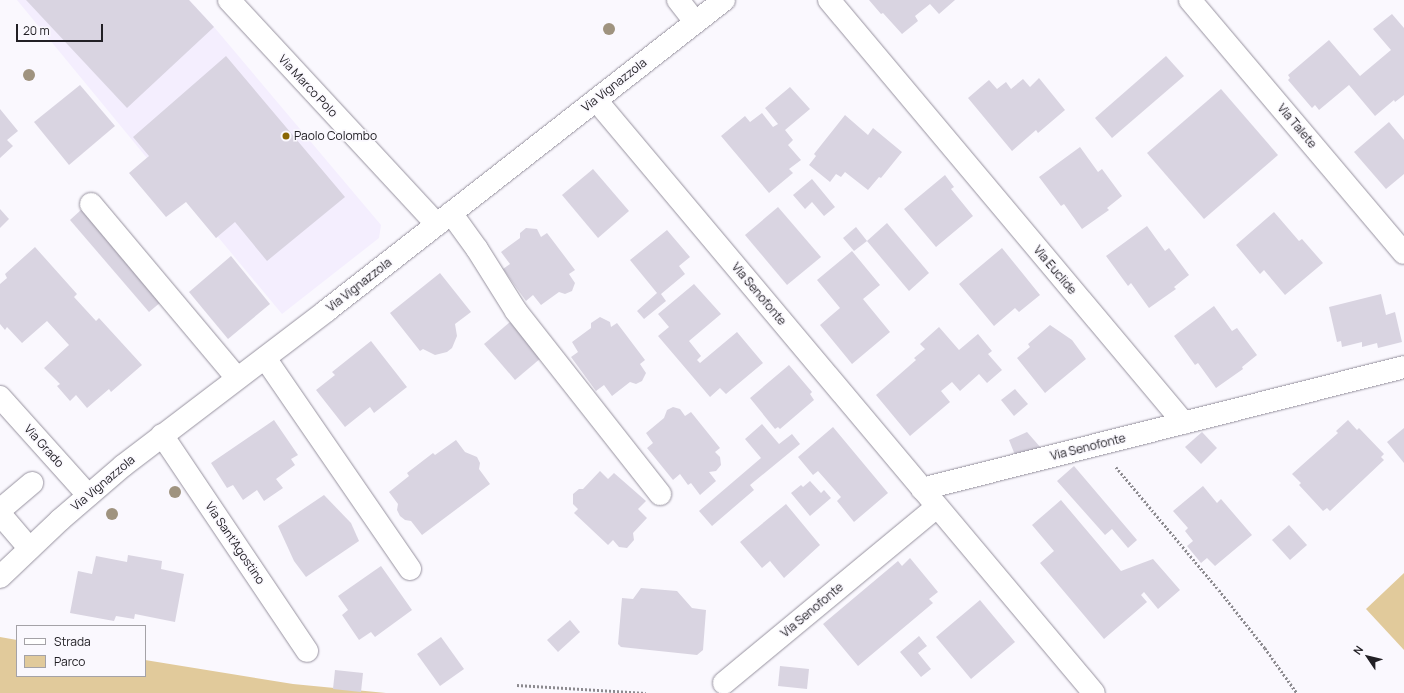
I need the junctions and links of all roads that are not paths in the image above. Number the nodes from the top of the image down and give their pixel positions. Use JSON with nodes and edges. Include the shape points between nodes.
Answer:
{"nodes":[{"id":1,"x":228,"y":0,"type":"edge"},
{"id":2,"x":678,"y":0,"type":"edge"},
{"id":3,"x":724,"y":0,"type":"edge"},
{"id":4,"x":829,"y":0,"type":"edge"},
{"id":5,"x":1190,"y":0,"type":"edge"},
{"id":6,"x":695,"y":22,"type":"junction"},
{"id":7,"x":596,"y":100,"type":"junction"},
{"id":8,"x":91,"y":204,"type":"dead end"},
{"id":9,"x":444,"y":219,"type":"junction"},
{"id":10,"x":1404,"y":253,"type":"edge"},
{"id":11,"x":265,"y":358,"type":"junction"},
{"id":12,"x":1404,"y":367,"type":"edge"},
{"id":13,"x":237,"y":378,"type":"junction"},
{"id":14,"x":0,"y":397,"type":"edge"},
{"id":15,"x":1184,"y":423,"type":"junction"},
{"id":16,"x":162,"y":435,"type":"junction"},
{"id":17,"x":32,"y":483,"type":"dead end"},
{"id":18,"x":922,"y":488,"type":"junction"},
{"id":19,"x":660,"y":494,"type":"dead end"},
{"id":20,"x":88,"y":495,"type":"junction"},
{"id":21,"x":937,"y":507,"type":"junction"},
{"id":22,"x":0,"y":510,"type":"edge"},
{"id":23,"x":0,"y":514,"type":"edge"},
{"id":24,"x":29,"y":548,"type":"junction"},
{"id":25,"x":410,"y":569,"type":"dead end"},
{"id":26,"x":0,"y":577,"type":"edge"},
{"id":27,"x":307,"y":651,"type":"dead end"},
{"id":28,"x":724,"y":683,"type":"dead end"},
{"id":29,"x":1094,"y":693,"type":"edge"}],
"edges":[{"from":1,"to":9,"type":"street","name":"Via Marco Polo"},
{"from":2,"to":6,"type":"street"},
{"from":3,"to":6,"type":"street","name":"Via Vignazzola"},
{"from":4,"to":15,"type":"street","name":"Via Euclide"},
{"from":5,"to":10,"type":"street","name":"Via Talete"},
{"from":6,"to":7,"type":"street","name":"Via Vignazzola"},
{"from":7,"to":9,"type":"street","name":"Via Vignazzola"},
{"from":7,"to":18,"type":"street","name":"Via Senofonte"},
{"from":8,"to":13,"type":"street"},
{"from":9,"to":11,"type":"street","name":"Via Vignazzola"},
{"from":9,"to":19,"type":"street","name":"Via Marco Polo","via":[[477,249],[516,311]]},
{"from":11,"to":13,"type":"street","name":"Via Vignazzola"},
{"from":11,"to":25,"type":"street"},
{"from":12,"to":15,"type":"street"},
{"from":13,"to":16,"type":"street","name":"Via Vignazzola"},
{"from":14,"to":20,"type":"street","name":"Via Grado"},
{"from":15,"to":18,"type":"street","name":"Via Senofonte"},
{"from":16,"to":20,"type":"street","name":"Via Vignazzola"},
{"from":16,"to":27,"type":"street","name":"Via Sant'Agostino"},
{"from":17,"to":22,"type":"street"},
{"from":18,"to":21,"type":"street","name":"Via Senofonte"},
{"from":20,"to":24,"type":"street","name":"Via Vignazzola"},
{"from":21,"to":28,"type":"street","name":"Via Senofonte"},
{"from":21,"to":29,"type":"street","name":"Via Senofonte"},
{"from":23,"to":24,"type":"street"},
{"from":24,"to":26,"type":"street","name":"Via Vignazzola"}]}
